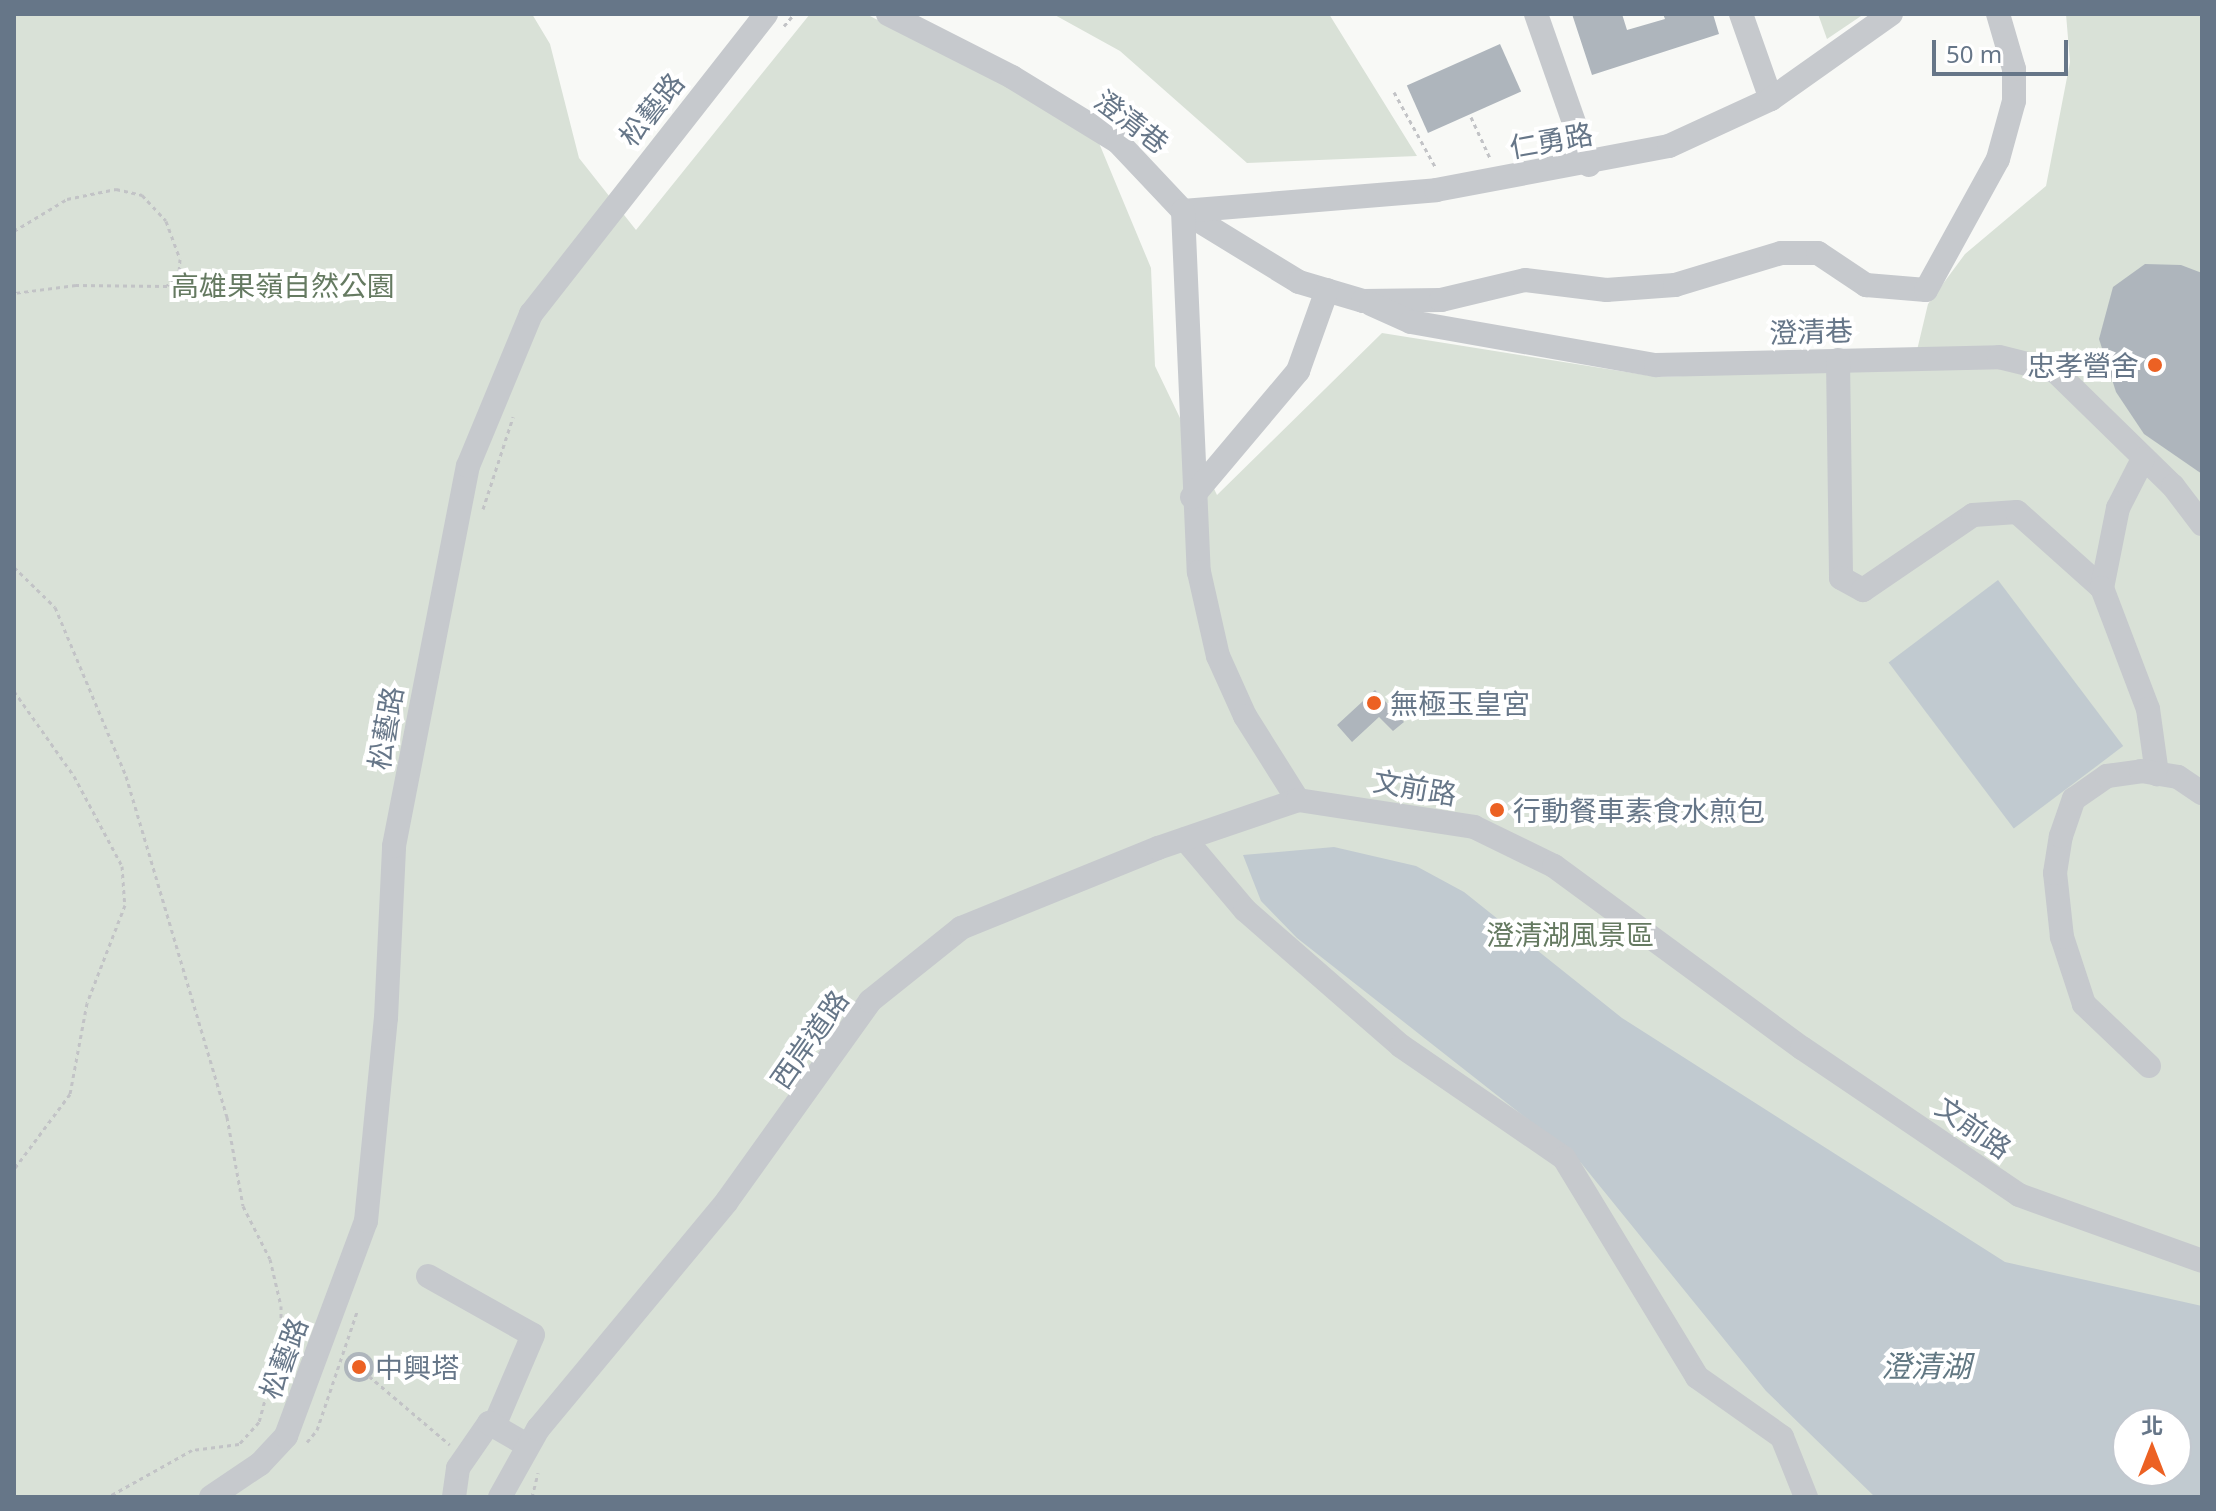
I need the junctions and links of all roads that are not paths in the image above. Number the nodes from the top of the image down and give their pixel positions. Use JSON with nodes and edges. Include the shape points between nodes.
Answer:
{"nodes":[{"id":1,"x":888,"y":14,"type":"edge"},
{"id":2,"x":1536,"y":14,"type":"edge"},
{"id":3,"x":1741,"y":14,"type":"edge"},
{"id":4,"x":1891,"y":14,"type":"edge"},
{"id":5,"x":1998,"y":14,"type":"edge"},
{"id":6,"x":771,"y":25,"type":"edge"},
{"id":7,"x":1771,"y":99,"type":"junction"},
{"id":8,"x":1589,"y":165,"type":"junction"},
{"id":9,"x":1183,"y":211,"type":"junction"},
{"id":10,"x":1327,"y":290,"type":"junction"},
{"id":11,"x":1363,"y":301,"type":"junction"},
{"id":12,"x":1838,"y":360,"type":"junction"},
{"id":13,"x":2143,"y":459,"type":"junction"},
{"id":14,"x":1192,"y":497,"type":"junction"},
{"id":15,"x":2202,"y":524,"type":"edge"},
{"id":16,"x":2102,"y":588,"type":"junction"},
{"id":17,"x":2157,"y":774,"type":"junction"},
{"id":18,"x":2202,"y":793,"type":"edge"},
{"id":19,"x":1298,"y":800,"type":"junction"},
{"id":20,"x":1185,"y":839,"type":"junction"},
{"id":21,"x":2149,"y":1066,"type":"dead end"},
{"id":22,"x":2202,"y":1261,"type":"edge"},
{"id":23,"x":428,"y":1276,"type":"dead end"},
{"id":24,"x":494,"y":1426,"type":"junction"},
{"id":25,"x":527,"y":1445,"type":"junction"},
{"id":26,"x":211,"y":1497,"type":"edge"},
{"id":27,"x":454,"y":1497,"type":"edge"},
{"id":28,"x":500,"y":1497,"type":"edge"},
{"id":29,"x":1806,"y":1497,"type":"edge"}],
"edges":[{"from":1,"to":9,"type":"street","name":"澄清巷","via":[[1012,77],[1118,142]]},
{"from":2,"to":8,"type":"street"},
{"from":3,"to":7,"type":"street"},
{"from":4,"to":7,"type":"street","name":"仁勇路"},
{"from":5,"to":11,"type":"street","name":"澄清巷","via":[[2014,69],[2014,101],[1998,159],[1926,290],[1866,285],[1818,253],[1781,253],[1675,285],[1606,290],[1525,280],[1441,300]]},
{"from":6,"to":26,"type":"street","name":"松藝路","via":[[531,314],[468,466],[394,846],[386,1018],[366,1221],[286,1436],[260,1464]]},
{"from":7,"to":8,"type":"street","name":"仁勇路","via":[[1693,138]]},
{"from":8,"to":9,"type":"street","name":"仁勇路","via":[[1436,190]]},
{"from":9,"to":10,"type":"street","name":"澄清巷","via":[[1299,282]]},
{"from":9,"to":14,"type":"street"},
{"from":10,"to":11,"type":"street","name":"澄清巷"},
{"from":10,"to":14,"type":"street","via":[[1298,371]]},
{"from":11,"to":12,"type":"street","name":"澄清巷","via":[[1411,322],[1656,365]]},
{"from":12,"to":13,"type":"street","name":"澄清巷","via":[[1999,357],[2055,371]]},
{"from":12,"to":16,"type":"street","via":[[1841,578],[1863,590],[1973,515],[2017,512]]},
{"from":13,"to":15,"type":"street","name":"澄清巷"},
{"from":13,"to":16,"type":"street","via":[[2118,508]]},
{"from":14,"to":19,"type":"street","via":[[1199,572],[1218,656],[1245,716]]},
{"from":16,"to":17,"type":"street","via":[[2148,709]]},
{"from":17,"to":18,"type":"street","via":[[2178,777]]},
{"from":17,"to":21,"type":"street","via":[[2107,776],[2074,799],[2055,873],[2062,937],[2084,1004]]},
{"from":19,"to":20,"type":"street","name":"西岸道路"},
{"from":19,"to":22,"type":"street","name":"文前路","via":[[1474,827],[1554,866],[1802,1048],[2019,1195]]},
{"from":20,"to":25,"type":"street","name":"西岸道路","via":[[961,928],[870,1001],[727,1201]]},
{"from":20,"to":29,"type":"street","via":[[1245,910],[1401,1046],[1564,1158],[1697,1377],[1782,1437]]},
{"from":23,"to":24,"type":"street","via":[[533,1335]]},
{"from":24,"to":25,"type":"street"},
{"from":24,"to":27,"type":"street","via":[[489,1423],[466,1458]]},
{"from":25,"to":28,"type":"street","name":"西岸道路"}]}
